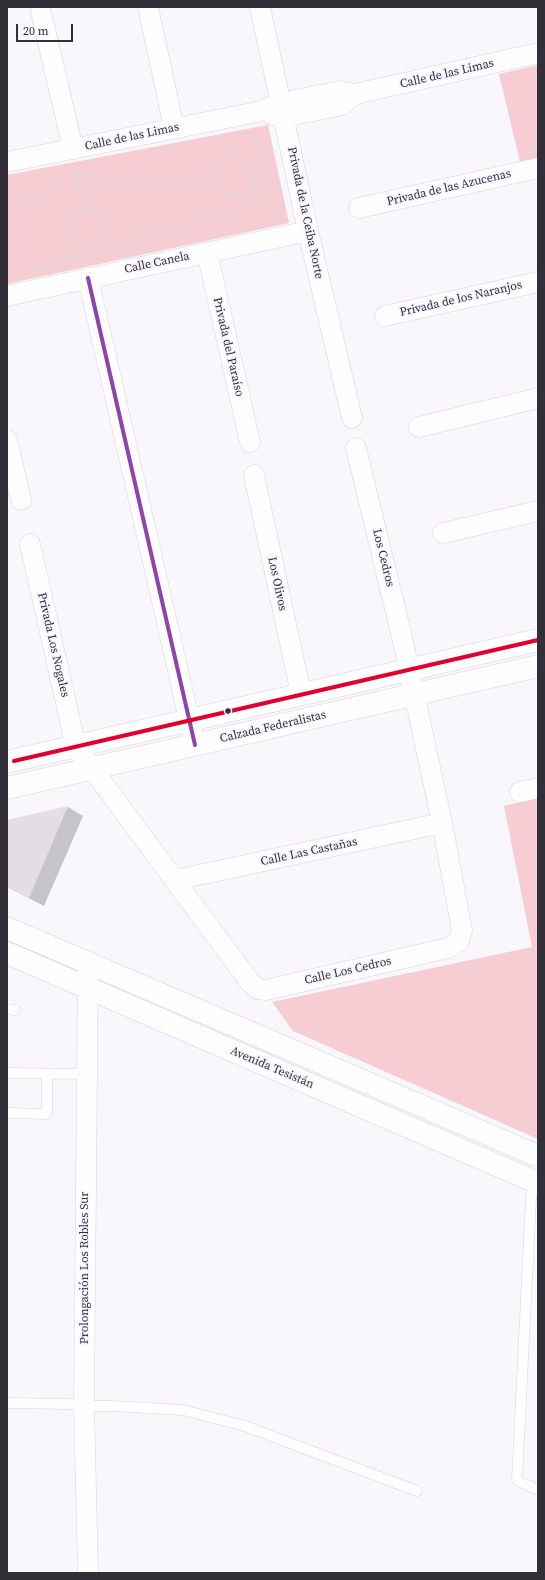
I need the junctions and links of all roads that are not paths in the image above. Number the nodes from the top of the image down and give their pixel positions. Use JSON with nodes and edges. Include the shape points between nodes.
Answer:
{"nodes":[{"id":1,"x":148,"y":7,"type":"edge"},
{"id":2,"x":260,"y":7,"type":"edge"},
{"id":3,"x":41,"y":12,"type":"dead end"},
{"id":4,"x":538,"y":53,"type":"edge"},
{"id":5,"x":283,"y":110,"type":"junction"},
{"id":6,"x":174,"y":128,"type":"junction"},
{"id":7,"x":73,"y":149,"type":"junction"},
{"id":8,"x":7,"y":162,"type":"edge"},
{"id":9,"x":538,"y":168,"type":"edge"},
{"id":10,"x":359,"y":208,"type":"dead end"},
{"id":11,"x":308,"y":231,"type":"junction"},
{"id":12,"x":207,"y":252,"type":"junction"},
{"id":13,"x":88,"y":278,"type":"junction"},
{"id":14,"x":538,"y":282,"type":"edge"},
{"id":15,"x":7,"y":296,"type":"edge"},
{"id":16,"x":385,"y":316,"type":"dead end"},
{"id":17,"x":538,"y":398,"type":"edge"},
{"id":18,"x":352,"y":418,"type":"dead end"},
{"id":19,"x":419,"y":427,"type":"dead end"},
{"id":20,"x":7,"y":440,"type":"edge"},
{"id":21,"x":250,"y":442,"type":"dead end"},
{"id":22,"x":356,"y":448,"type":"dead end"},
{"id":23,"x":254,"y":474,"type":"dead end"},
{"id":24,"x":21,"y":500,"type":"dead end"},
{"id":25,"x":538,"y":511,"type":"edge"},
{"id":26,"x":443,"y":532,"type":"dead end"},
{"id":27,"x":30,"y":544,"type":"dead end"},
{"id":28,"x":538,"y":640,"type":"edge"},
{"id":29,"x":538,"y":666,"type":"edge"},
{"id":30,"x":409,"y":669,"type":"junction"},
{"id":31,"x":301,"y":694,"type":"junction"},
{"id":32,"x":414,"y":695,"type":"junction"},
{"id":33,"x":190,"y":720,"type":"junction"},
{"id":34,"x":196,"y":745,"type":"junction"},
{"id":35,"x":76,"y":747,"type":"junction"},
{"id":36,"x":7,"y":762,"type":"edge"},
{"id":37,"x":93,"y":769,"type":"junction"},
{"id":38,"x":7,"y":788,"type":"edge"},
{"id":39,"x":442,"y":823,"type":"junction"},
{"id":40,"x":175,"y":880,"type":"junction"},
{"id":41,"x":7,"y":928,"type":"edge"},
{"id":42,"x":7,"y":953,"type":"edge"},
{"id":43,"x":88,"y":964,"type":"junction"},
{"id":44,"x":87,"y":988,"type":"junction"},
{"id":45,"x":7,"y":1073,"type":"edge"},
{"id":46,"x":48,"y":1074,"type":"junction"},
{"id":47,"x":87,"y":1074,"type":"junction"},
{"id":48,"x":386,"y":1091,"type":"junction"},
{"id":49,"x":7,"y":1113,"type":"edge"},
{"id":50,"x":378,"y":1114,"type":"junction"},
{"id":51,"x":538,"y":1156,"type":"edge"},
{"id":52,"x":536,"y":1182,"type":"edge"},
{"id":53,"x":7,"y":1403,"type":"edge"},
{"id":54,"x":84,"y":1406,"type":"junction"},
{"id":55,"x":538,"y":1490,"type":"edge"},
{"id":56,"x":417,"y":1491,"type":"dead end"},
{"id":57,"x":88,"y":1573,"type":"edge"}],
"edges":[{"from":1,"to":6,"type":"street"},
{"from":2,"to":5,"type":"street","name":"Privada de la Ceiba Norte"},
{"from":3,"to":7,"type":"street"},
{"from":4,"to":5,"type":"street","name":"Calle de las Limas","via":[[355,94],[342,105]]},
{"from":5,"to":6,"type":"street","name":"Calle de las Limas","via":[[257,112]]},
{"from":5,"to":11,"type":"street","name":"Privada de la Ceiba Norte"},
{"from":6,"to":7,"type":"street","name":"Calle de las Limas"},
{"from":7,"to":8,"type":"street","name":"Calle de las Limas"},
{"from":9,"to":10,"type":"street","name":"Privada de las Azucenas"},
{"from":11,"to":12,"type":"street","name":"Calle Canela"},
{"from":11,"to":18,"type":"street","name":"Privada de la Ceiba Norte"},
{"from":12,"to":13,"type":"street","name":"Calle Canela"},
{"from":12,"to":21,"type":"street","name":"Privada del Paraíso"},
{"from":13,"to":15,"type":"street","name":"Calle Canela"},
{"from":13,"to":33,"type":"street"},
{"from":14,"to":16,"type":"street","name":"Privada de los Naranjos"},
{"from":17,"to":19,"type":"street"},
{"from":20,"to":24,"type":"street"},
{"from":22,"to":30,"type":"street","name":"Los Cedros"},
{"from":23,"to":31,"type":"street","name":"Los Olivos"},
{"from":25,"to":26,"type":"street"},
{"from":27,"to":35,"type":"street","name":"Privada Los Nogales"},
{"from":28,"to":30,"type":"street"},
{"from":29,"to":32,"type":"street","name":"Calzada Federalistas"},
{"from":30,"to":31,"type":"street"},
{"from":30,"to":32,"type":"street","name":"Los Cedros"},
{"from":31,"to":33,"type":"street"},
{"from":32,"to":34,"type":"street","name":"Calzada Federalistas"},
{"from":32,"to":39,"type":"street","name":"Calle Los Cedros"},
{"from":33,"to":34,"type":"street"},
{"from":33,"to":35,"type":"street"},
{"from":34,"to":37,"type":"street","name":"Calzada Federalistas"},
{"from":35,"to":36,"type":"street"},
{"from":35,"to":37,"type":"street","name":"Calle Los Cedros"},
{"from":37,"to":38,"type":"street","name":"Calzada Federalistas"},
{"from":37,"to":40,"type":"street","name":"Calle Los Cedros"},
{"from":39,"to":40,"type":"street","name":"Calle Las Castañas"},
{"from":39,"to":40,"type":"street","name":"Calle Los Cedros","via":[[462,930],[460,941],[448,948],[266,990],[258,989],[250,982]]},
{"from":41,"to":43,"type":"street","name":"Avenida Tesistán"},
{"from":42,"to":44,"type":"street","name":"Avenida Tesistán"},
{"from":43,"to":44,"type":"street","name":"Prolongación Los Robles Sur"},
{"from":43,"to":48,"type":"street","name":"Avenida Tesistán"},
{"from":44,"to":47,"type":"street","name":"Prolongación Los Robles Sur"},
{"from":44,"to":50,"type":"street","name":"Avenida Tesistán"},
{"from":45,"to":46,"type":"lane"},
{"from":46,"to":47,"type":"lane"},
{"from":46,"to":49,"type":"lane","via":[[47,1114]]},
{"from":47,"to":54,"type":"street","name":"Prolongación Los Robles Sur"},
{"from":48,"to":50,"type":"street"},
{"from":48,"to":51,"type":"street","name":"Avenida Tesistán"},
{"from":50,"to":52,"type":"street","name":"Avenida Tesistán"},
{"from":52,"to":55,"type":"lane","via":[[532,1198],[517,1480]]},
{"from":53,"to":54,"type":"lane"},
{"from":54,"to":56,"type":"lane","via":[[183,1410],[245,1426]]},
{"from":54,"to":57,"type":"street","name":"Prolongación Los Robles Sur"}]}
